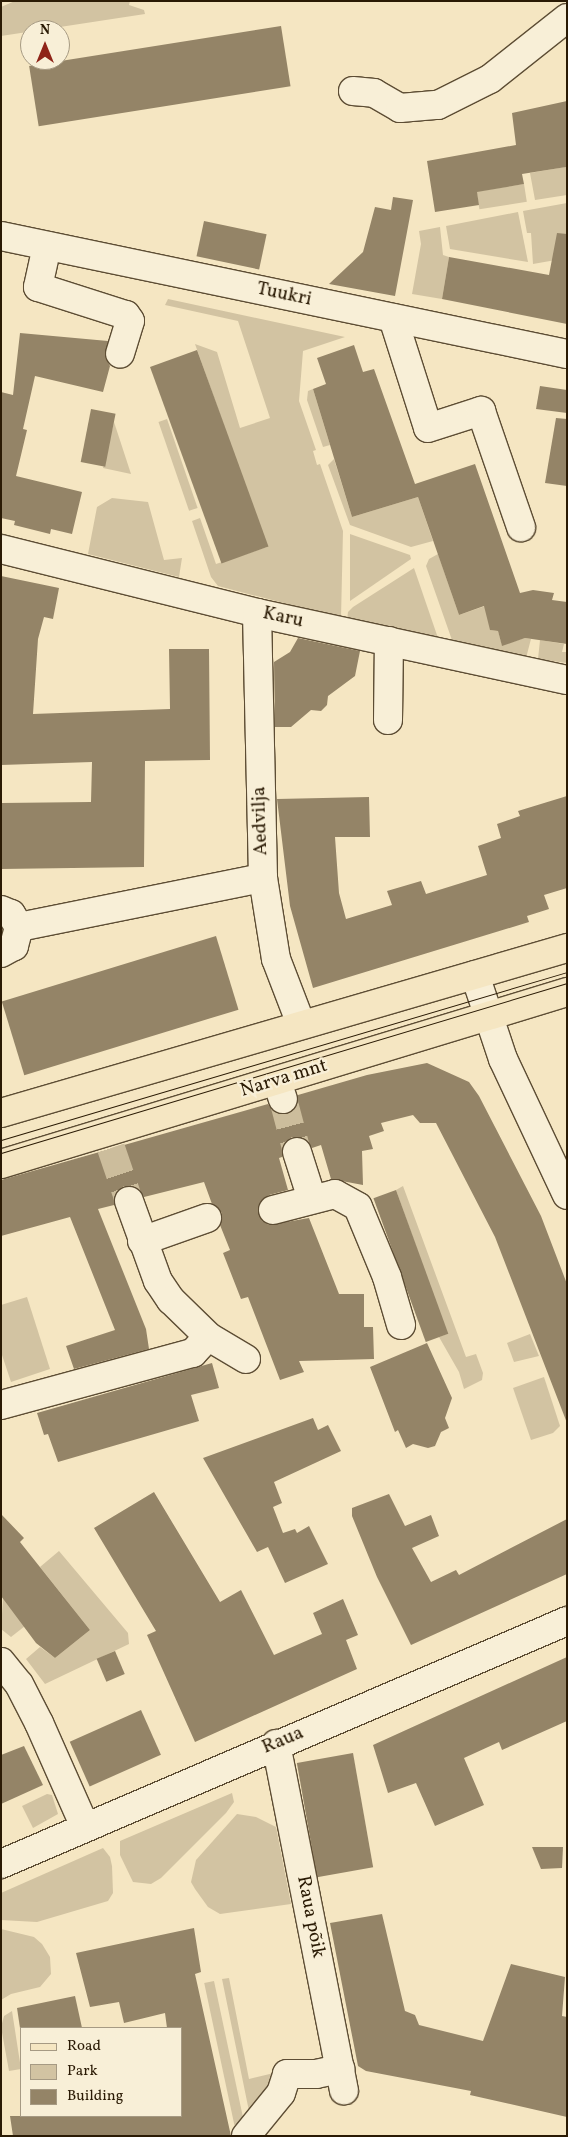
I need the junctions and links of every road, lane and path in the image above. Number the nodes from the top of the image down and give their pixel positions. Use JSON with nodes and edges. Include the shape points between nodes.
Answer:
{"nodes":[{"id":1,"x":567,"y":18,"type":"edge"},
{"id":2,"x":353,"y":91,"type":"dead end"},
{"id":3,"x":1,"y":236,"type":"edge"},
{"id":4,"x":47,"y":246,"type":"junction"},
{"id":5,"x":394,"y":318,"type":"junction"},
{"id":6,"x":120,"y":354,"type":"dead end"},
{"id":7,"x":567,"y":354,"type":"edge"},
{"id":8,"x":521,"y":527,"type":"dead end"},
{"id":9,"x":1,"y":549,"type":"edge"},
{"id":10,"x":257,"y":613,"type":"junction"},
{"id":11,"x":389,"y":641,"type":"junction"},
{"id":12,"x":567,"y":680,"type":"edge"},
{"id":13,"x":388,"y":720,"type":"dead end"},
{"id":14,"x":263,"y":878,"type":"junction"},
{"id":15,"x":10,"y":919,"type":"edge"},
{"id":16,"x":567,"y":948,"type":"edge"},
{"id":17,"x":1,"y":953,"type":"edge"},
{"id":18,"x":474,"y":975,"type":"junction"},
{"id":19,"x":567,"y":992,"type":"edge"},
{"id":20,"x":488,"y":1017,"type":"junction"},
{"id":21,"x":301,"y":1024,"type":"junction"},
{"id":22,"x":1,"y":1113,"type":"edge"},
{"id":23,"x":297,"y":1152,"type":"tunnel mouth"},
{"id":24,"x":1,"y":1164,"type":"edge"},
{"id":25,"x":567,"y":1195,"type":"edge"},
{"id":26,"x":312,"y":1199,"type":"junction"},
{"id":27,"x":129,"y":1201,"type":"tunnel mouth"},
{"id":28,"x":273,"y":1210,"type":"dead end"},
{"id":29,"x":207,"y":1218,"type":"dead end"},
{"id":30,"x":142,"y":1241,"type":"junction"},
{"id":31,"x":401,"y":1325,"type":"dead end"},
{"id":32,"x":201,"y":1344,"type":"dead end"},
{"id":33,"x":246,"y":1359,"type":"dead end"},
{"id":34,"x":1,"y":1405,"type":"edge"},
{"id":35,"x":567,"y":1621,"type":"edge"},
{"id":36,"x":1,"y":1662,"type":"edge"},
{"id":37,"x":276,"y":1744,"type":"junction"},
{"id":38,"x":85,"y":1827,"type":"junction"},
{"id":39,"x":1,"y":1864,"type":"edge"},
{"id":40,"x":246,"y":2136,"type":"edge"}],
"edges":[{"from":1,"to":2,"type":"street","via":[[490,79],[438,105],[400,108],[374,93]]},
{"from":3,"to":4,"type":"street","name":"Tuukri"},
{"from":4,"to":5,"type":"street","name":"Tuukri"},
{"from":4,"to":6,"type":"street","via":[[38,287],[126,315],[130,321]]},
{"from":5,"to":7,"type":"street","name":"Tuukri"},
{"from":5,"to":8,"type":"street","via":[[428,428],[481,411]]},
{"from":9,"to":10,"type":"street","name":"Karu"},
{"from":10,"to":11,"type":"street","name":"Karu"},
{"from":10,"to":14,"type":"street","name":"Aedvilja"},
{"from":11,"to":12,"type":"street","name":"Karu"},
{"from":11,"to":13,"type":"street"},
{"from":14,"to":15,"type":"street"},
{"from":14,"to":21,"type":"street","name":"Aedvilja","via":[[276,958]]},
{"from":15,"to":17,"type":"street","via":[[14,946]]},
{"from":16,"to":18,"type":"main road"},
{"from":18,"to":20,"type":"street"},
{"from":18,"to":21,"type":"main road"},
{"from":19,"to":20,"type":"main road","name":"Narva mnt"},
{"from":20,"to":24,"type":"main road","name":"Narva mnt","via":[[280,1090],[108,1140]]},
{"from":20,"to":25,"type":"street","via":[[503,1059]]},
{"from":21,"to":22,"type":"main road"},
{"from":23,"to":26,"type":"street"},
{"from":26,"to":28,"type":"street"},
{"from":26,"to":31,"type":"street","via":[[335,1194],[358,1207],[387,1277]]},
{"from":27,"to":30,"type":"street"},
{"from":29,"to":30,"type":"street"},
{"from":30,"to":33,"type":"street","via":[[158,1281],[171,1300],[209,1337]]},
{"from":32,"to":34,"type":"street","via":[[193,1353]]},
{"from":35,"to":37,"type":"street","name":"Raua"},
{"from":36,"to":38,"type":"street","via":[[19,1684],[39,1723]]},
{"from":37,"to":38,"type":"street","name":"Raua"},
{"from":37,"to":40,"type":"street","name":"Raua põik","via":[[342,2080],[316,2074],[287,2074],[281,2093]]},
{"from":38,"to":39,"type":"street","name":"Raua"}]}
